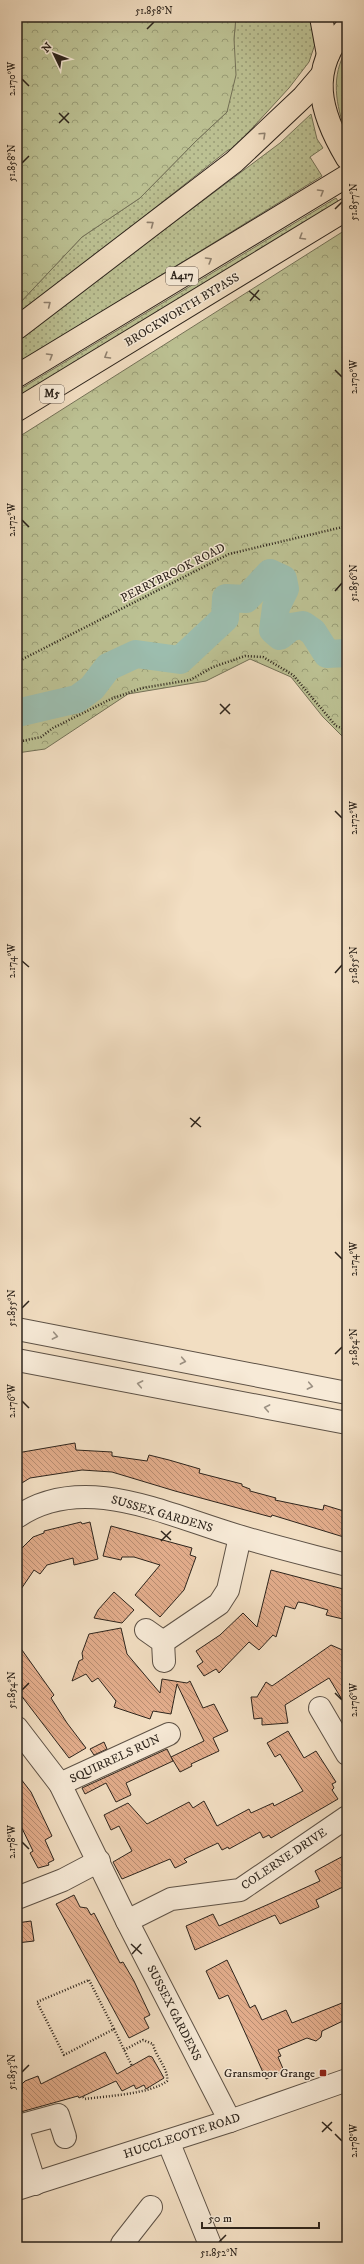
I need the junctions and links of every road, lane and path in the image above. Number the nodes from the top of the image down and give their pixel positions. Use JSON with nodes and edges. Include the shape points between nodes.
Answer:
{"nodes":[{"id":1,"x":321,"y":17,"type":"edge"},
{"id":2,"x":347,"y":27,"type":"edge"},
{"id":3,"x":328,"y":55,"type":"junction"},
{"id":4,"x":321,"y":76,"type":"junction"},
{"id":5,"x":347,"y":158,"type":"edge"},
{"id":6,"x":347,"y":176,"type":"edge"},
{"id":7,"x":347,"y":209,"type":"edge"},
{"id":8,"x":17,"y":328,"type":"edge"},
{"id":9,"x":88,"y":368,"type":"junction"},
{"id":10,"x":17,"y":376,"type":"edge"},
{"id":11,"x":17,"y":410,"type":"edge"},
{"id":12,"x":17,"y":420,"type":"edge"},
{"id":13,"x":347,"y":526,"type":"edge"},
{"id":14,"x":17,"y":662,"type":"edge"},
{"id":15,"x":347,"y":730,"type":"edge"},
{"id":16,"x":17,"y":742,"type":"edge"},
{"id":17,"x":17,"y":1329,"type":"edge"},
{"id":18,"x":17,"y":1360,"type":"edge"},
{"id":19,"x":347,"y":1393,"type":"edge"},
{"id":20,"x":347,"y":1423,"type":"edge"},
{"id":21,"x":17,"y":1517,"type":"edge"},
{"id":22,"x":240,"y":1537,"type":"junction"},
{"id":23,"x":347,"y":1565,"type":"edge"},
{"id":24,"x":158,"y":1644,"type":"dead end"},
{"id":25,"x":320,"y":1720,"type":"dead end"},
{"id":26,"x":17,"y":1728,"type":"edge"},
{"id":27,"x":169,"y":1734,"type":"dead end"},
{"id":28,"x":347,"y":1754,"type":"edge"},
{"id":29,"x":60,"y":1784,"type":"junction"},
{"id":30,"x":347,"y":1817,"type":"edge"},
{"id":31,"x":99,"y":1861,"type":"junction"},
{"id":32,"x":17,"y":1898,"type":"edge"},
{"id":33,"x":127,"y":1922,"type":"junction"},
{"id":34,"x":114,"y":2029,"type":"junction"},
{"id":35,"x":124,"y":2050,"type":"junction"},
{"id":36,"x":132,"y":2066,"type":"dead end"},
{"id":37,"x":347,"y":2080,"type":"edge"},
{"id":38,"x":83,"y":2097,"type":"dead end"},
{"id":39,"x":230,"y":2121,"type":"junction"},
{"id":40,"x":17,"y":2127,"type":"edge"},
{"id":41,"x":65,"y":2137,"type":"dead end"},
{"id":42,"x":168,"y":2141,"type":"junction"},
{"id":43,"x":26,"y":2187,"type":"edge"},
{"id":44,"x":151,"y":2206,"type":"dead end"},
{"id":45,"x":122,"y":2247,"type":"edge"},
{"id":46,"x":211,"y":2247,"type":"edge"}],
"edges":[{"from":1,"to":3,"type":"highway"},
{"from":2,"to":3,"type":"highway"},
{"from":3,"to":4,"type":"highway"},
{"from":4,"to":5,"type":"highway","via":[[326,115]]},
{"from":8,"to":4,"type":"highway","one_way":true,"via":[[234,162],[303,97]]},
{"from":10,"to":6,"type":"highway","number":"A417","one_way":true},
{"from":7,"to":9,"type":"highway","name":"BROCKWORTH BYPASS","number":"A417","one_way":true},
{"from":9,"to":11,"type":"highway","name":"BROCKWORTH BYPASS","number":"A417"},
{"from":9,"to":12,"type":"highway","number":"M5"},
{"from":13,"to":14,"type":"path","name":"PERRYBROOK ROAD","via":[[229,554]]},
{"from":15,"to":16,"type":"path","via":[[336,726],[293,675],[263,657],[245,656],[213,667],[190,680],[142,688],[111,699],[53,728],[41,737]]},
{"from":17,"to":19,"type":"street","one_way":true},
{"from":20,"to":18,"type":"street","one_way":true},
{"from":21,"to":22,"type":"street","name":"SUSSEX GARDENS","via":[[30,1508],[51,1500],[78,1496],[111,1498]]},
{"from":22,"to":23,"type":"street","name":"SUSSEX GARDENS"},
{"from":22,"to":24,"type":"street","via":[[228,1590],[219,1604]]},
{"from":25,"to":28,"type":"street"},
{"from":26,"to":29,"type":"street","name":"SUSSEX GARDENS"},
{"from":27,"to":29,"type":"street","name":"SQUIRRELS RUN"},
{"from":29,"to":31,"type":"street","name":"SUSSEX GARDENS"},
{"from":30,"to":33,"type":"street","name":"COLERNE DRIVE","via":[[240,1890],[171,1899]]},
{"from":31,"to":32,"type":"street","via":[[63,1880]]},
{"from":31,"to":33,"type":"street","name":"SUSSEX GARDENS"},
{"from":33,"to":39,"type":"street","name":"SUSSEX GARDENS"},
{"from":34,"to":34,"type":"path","via":[[89,1980],[37,2002],[64,2054]]},
{"from":34,"to":35,"type":"path"},
{"from":35,"to":36,"type":"path"},
{"from":35,"to":38,"type":"path","via":[[143,2040],[153,2044],[167,2075],[166,2081],[139,2093],[85,2099]]},
{"from":37,"to":39,"type":"street","name":"HUCCLECOTE ROAD"},
{"from":39,"to":42,"type":"street","name":"HUCCLECOTE ROAD"},
{"from":40,"to":41,"type":"street","via":[[58,2115]]},
{"from":40,"to":43,"type":"street"},
{"from":42,"to":43,"type":"street","name":"HUCCLECOTE ROAD"},
{"from":42,"to":46,"type":"street"},
{"from":44,"to":45,"type":"street"}]}
